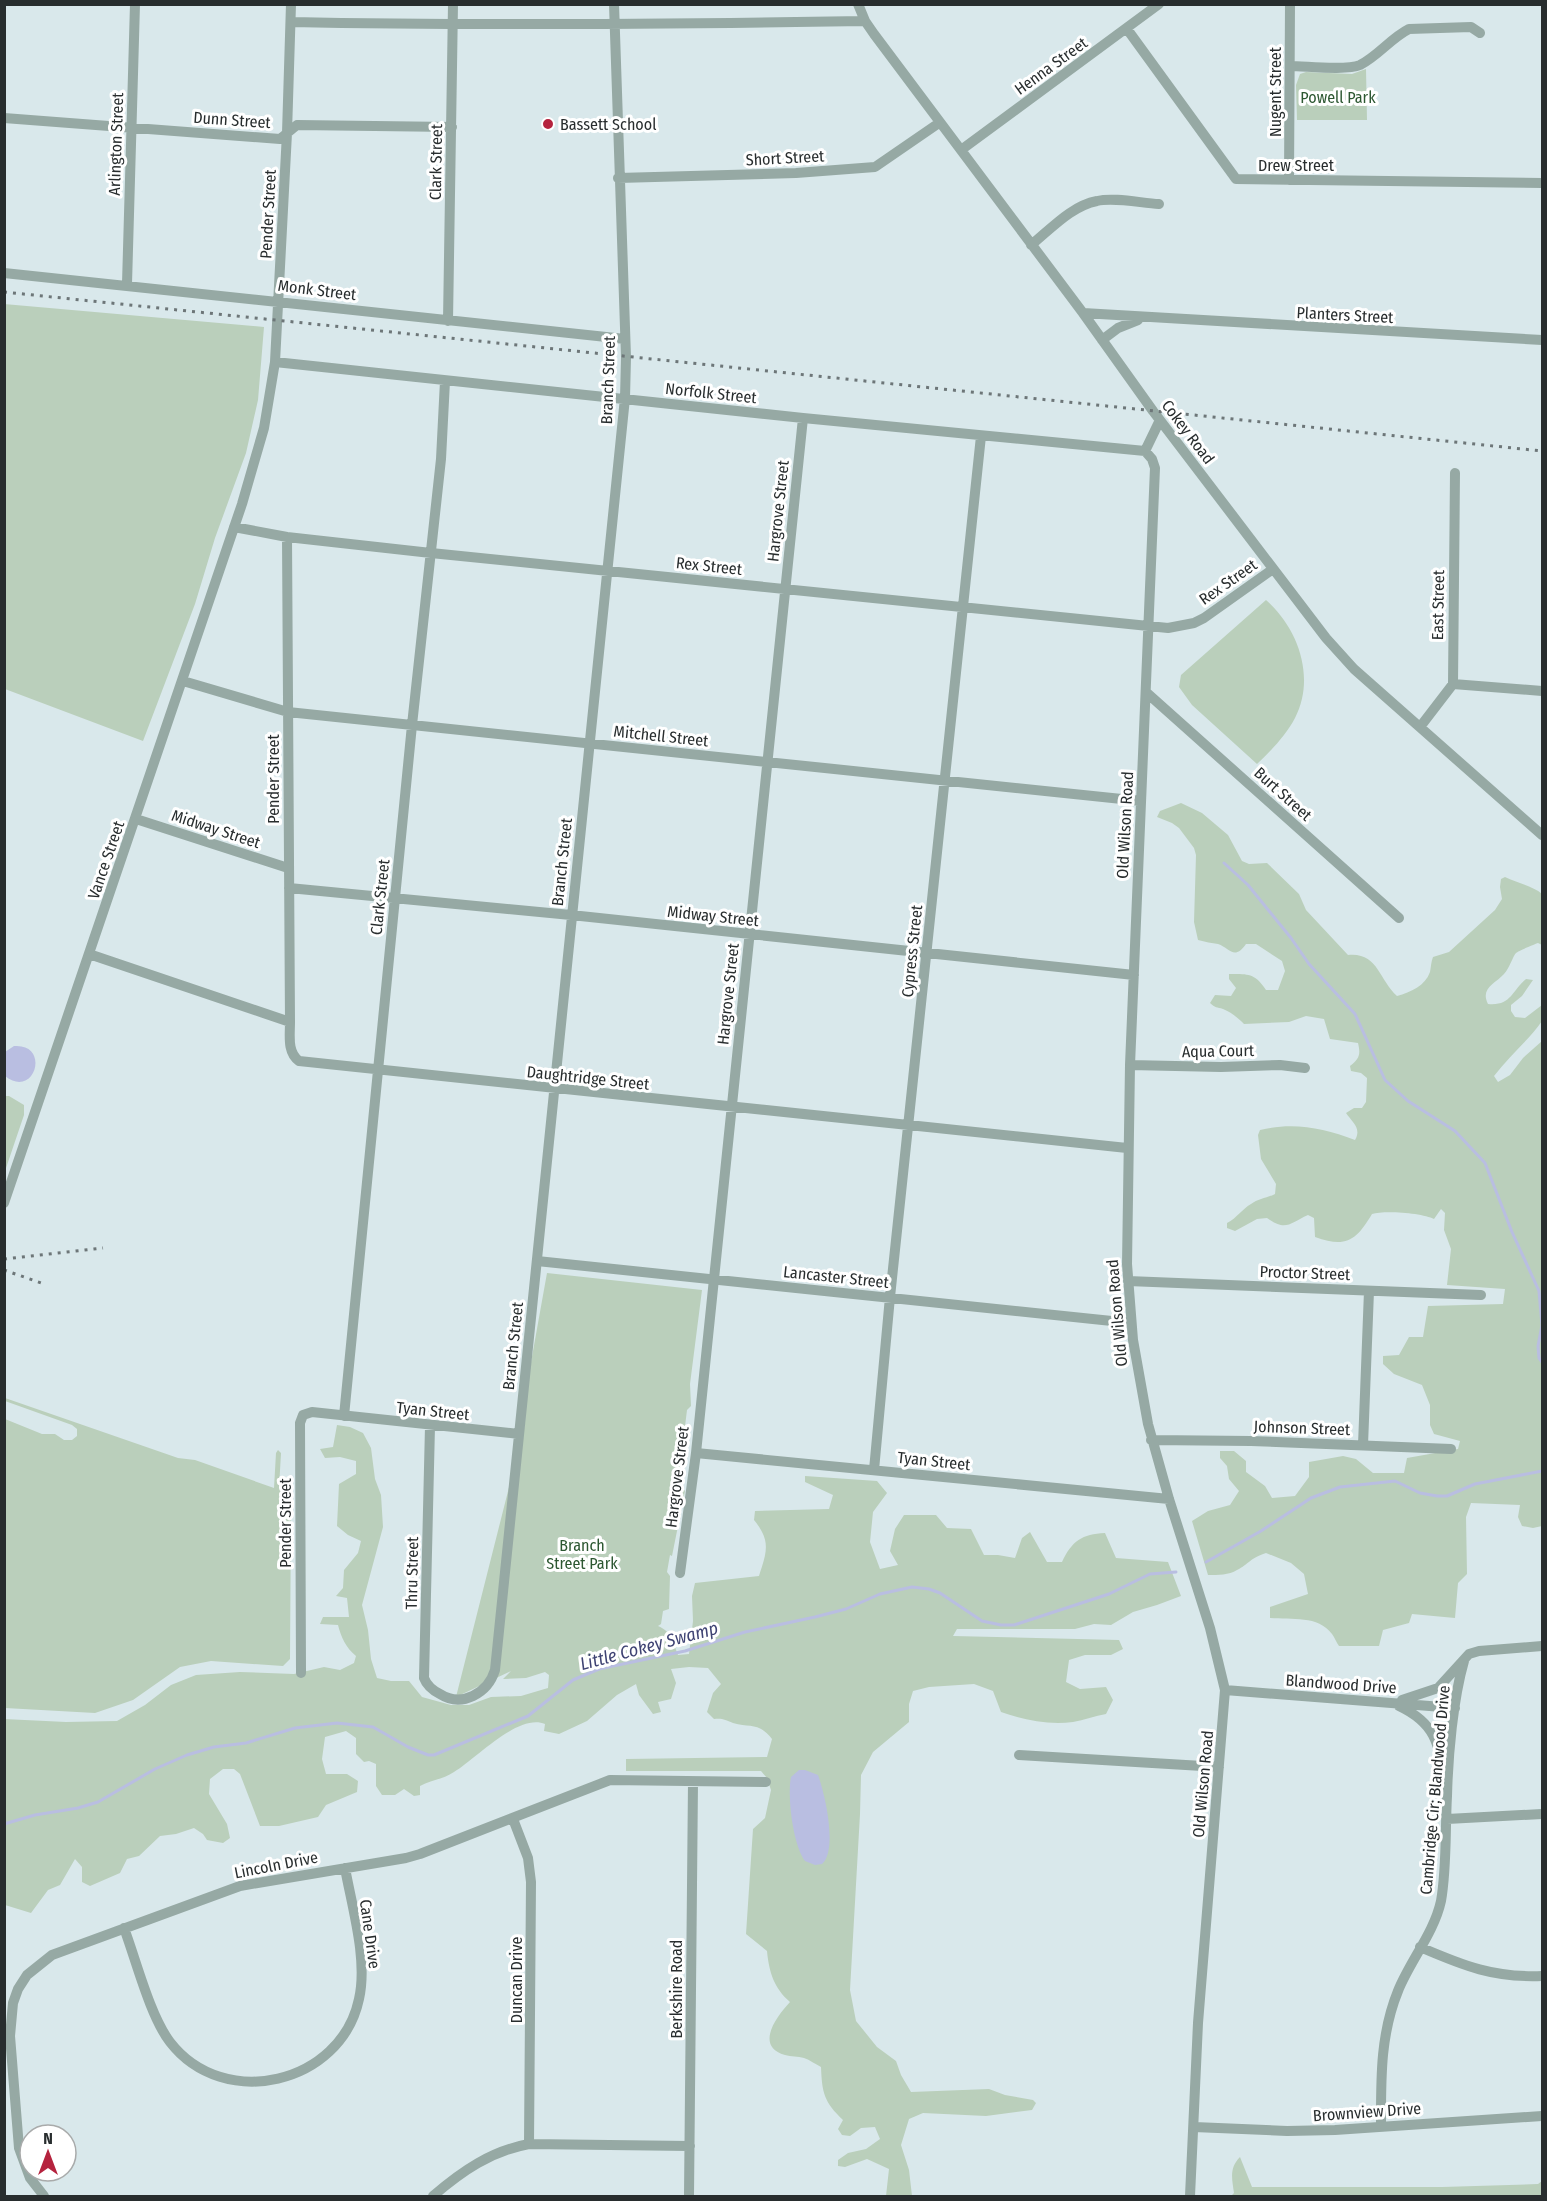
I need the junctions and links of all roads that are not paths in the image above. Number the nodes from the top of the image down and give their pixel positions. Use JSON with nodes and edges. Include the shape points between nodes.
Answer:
{"nodes":[{"id":1,"x":135,"y":4,"type":"edge"},
{"id":2,"x":291,"y":4,"type":"edge"},
{"id":3,"x":453,"y":4,"type":"edge"},
{"id":4,"x":614,"y":4,"type":"edge"},
{"id":5,"x":858,"y":4,"type":"edge"},
{"id":6,"x":1159,"y":4,"type":"edge"},
{"id":7,"x":1290,"y":4,"type":"edge"},
{"id":8,"x":292,"y":21,"type":"junction"},
{"id":9,"x":865,"y":21,"type":"junction"},
{"id":10,"x":454,"y":25,"type":"junction"},
{"id":11,"x":615,"y":25,"type":"junction"},
{"id":12,"x":1127,"y":29,"type":"junction"},
{"id":13,"x":1480,"y":33,"type":"dead end"},
{"id":14,"x":1290,"y":66,"type":"junction"},
{"id":15,"x":4,"y":118,"type":"edge"},
{"id":16,"x":939,"y":123,"type":"junction"},
{"id":17,"x":452,"y":127,"type":"junction"},
{"id":18,"x":132,"y":128,"type":"junction"},
{"id":19,"x":287,"y":133,"type":"junction"},
{"id":20,"x":961,"y":150,"type":"junction"},
{"id":21,"x":618,"y":178,"type":"junction"},
{"id":22,"x":1289,"y":180,"type":"junction"},
{"id":23,"x":1542,"y":183,"type":"edge"},
{"id":24,"x":1159,"y":204,"type":"dead end"},
{"id":25,"x":1031,"y":245,"type":"junction"},
{"id":26,"x":4,"y":273,"type":"edge"},
{"id":27,"x":127,"y":284,"type":"junction"},
{"id":28,"x":278,"y":301,"type":"junction"},
{"id":29,"x":1083,"y":313,"type":"junction"},
{"id":30,"x":1147,"y":318,"type":"junction"},
{"id":31,"x":448,"y":321,"type":"junction"},
{"id":32,"x":625,"y":339,"type":"junction"},
{"id":33,"x":1102,"y":340,"type":"junction"},
{"id":34,"x":1542,"y":340,"type":"edge"},
{"id":35,"x":275,"y":362,"type":"junction"},
{"id":36,"x":445,"y":381,"type":"junction"},
{"id":37,"x":625,"y":398,"type":"junction"},
{"id":38,"x":803,"y":418,"type":"junction"},
{"id":39,"x":1160,"y":420,"type":"junction"},
{"id":40,"x":981,"y":436,"type":"junction"},
{"id":41,"x":1145,"y":451,"type":"junction"},
{"id":42,"x":1455,"y":473,"type":"dead end"},
{"id":43,"x":234,"y":527,"type":"junction"},
{"id":44,"x":287,"y":537,"type":"junction"},
{"id":45,"x":431,"y":553,"type":"junction"},
{"id":46,"x":1273,"y":569,"type":"junction"},
{"id":47,"x":608,"y":571,"type":"junction"},
{"id":48,"x":784,"y":590,"type":"junction"},
{"id":49,"x":962,"y":607,"type":"junction"},
{"id":50,"x":1148,"y":627,"type":"junction"},
{"id":51,"x":183,"y":681,"type":"junction"},
{"id":52,"x":1452,"y":684,"type":"junction"},
{"id":53,"x":1542,"y":691,"type":"edge"},
{"id":54,"x":1147,"y":693,"type":"junction"},
{"id":55,"x":288,"y":712,"type":"junction"},
{"id":56,"x":412,"y":725,"type":"junction"},
{"id":57,"x":1420,"y":727,"type":"junction"},
{"id":58,"x":590,"y":744,"type":"junction"},
{"id":59,"x":767,"y":763,"type":"junction"},
{"id":60,"x":944,"y":780,"type":"junction"},
{"id":61,"x":1141,"y":801,"type":"junction"},
{"id":62,"x":136,"y":819,"type":"junction"},
{"id":63,"x":1542,"y":835,"type":"edge"},
{"id":64,"x":288,"y":868,"type":"junction"},
{"id":65,"x":289,"y":888,"type":"junction"},
{"id":66,"x":395,"y":898,"type":"junction"},
{"id":67,"x":571,"y":915,"type":"junction"},
{"id":68,"x":1399,"y":918,"type":"dead end"},
{"id":69,"x":749,"y":935,"type":"junction"},
{"id":70,"x":927,"y":952,"type":"junction"},
{"id":71,"x":89,"y":954,"type":"junction"},
{"id":72,"x":1134,"y":975,"type":"junction"},
{"id":73,"x":290,"y":1022,"type":"junction"},
{"id":74,"x":1130,"y":1065,"type":"junction"},
{"id":75,"x":1305,"y":1068,"type":"dead end"},
{"id":76,"x":377,"y":1071,"type":"junction"},
{"id":77,"x":554,"y":1089,"type":"junction"},
{"id":78,"x":731,"y":1107,"type":"junction"},
{"id":79,"x":908,"y":1126,"type":"junction"},
{"id":80,"x":1127,"y":1148,"type":"junction"},
{"id":81,"x":4,"y":1203,"type":"edge"},
{"id":82,"x":537,"y":1261,"type":"junction"},
{"id":83,"x":713,"y":1279,"type":"junction"},
{"id":84,"x":1128,"y":1281,"type":"junction"},
{"id":85,"x":1369,"y":1291,"type":"junction"},
{"id":86,"x":1481,"y":1295,"type":"dead end"},
{"id":87,"x":890,"y":1297,"type":"junction"},
{"id":88,"x":1131,"y":1323,"type":"junction"},
{"id":89,"x":344,"y":1416,"type":"junction"},
{"id":90,"x":430,"y":1426,"type":"junction"},
{"id":91,"x":519,"y":1434,"type":"junction"},
{"id":92,"x":1151,"y":1440,"type":"junction"},
{"id":93,"x":1364,"y":1445,"type":"junction"},
{"id":94,"x":1451,"y":1449,"type":"dead end"},
{"id":95,"x":696,"y":1453,"type":"junction"},
{"id":96,"x":874,"y":1470,"type":"junction"},
{"id":97,"x":1168,"y":1499,"type":"junction"},
{"id":98,"x":680,"y":1573,"type":"dead end"},
{"id":99,"x":1542,"y":1646,"type":"edge"},
{"id":100,"x":1464,"y":1661,"type":"junction"},
{"id":101,"x":301,"y":1672,"type":"dead end"},
{"id":102,"x":1225,"y":1690,"type":"junction"},
{"id":103,"x":458,"y":1700,"type":"joint"},
{"id":104,"x":1390,"y":1702,"type":"junction"},
{"id":105,"x":1455,"y":1708,"type":"junction"},
{"id":106,"x":1019,"y":1755,"type":"dead end"},
{"id":107,"x":1219,"y":1767,"type":"junction"},
{"id":108,"x":693,"y":1782,"type":"junction"},
{"id":109,"x":766,"y":1782,"type":"dead end"},
{"id":110,"x":1447,"y":1796,"type":"junction"},
{"id":111,"x":1542,"y":1814,"type":"edge"},
{"id":112,"x":1447,"y":1819,"type":"junction"},
{"id":113,"x":513,"y":1820,"type":"junction"},
{"id":114,"x":345,"y":1868,"type":"junction"},
{"id":115,"x":124,"y":1928,"type":"junction"},
{"id":116,"x":1420,"y":1947,"type":"junction"},
{"id":117,"x":1542,"y":1976,"type":"edge"},
{"id":118,"x":1542,"y":2116,"type":"edge"},
{"id":119,"x":1381,"y":2126,"type":"junction"},
{"id":120,"x":1194,"y":2127,"type":"junction"},
{"id":121,"x":530,"y":2144,"type":"junction"},
{"id":122,"x":690,"y":2146,"type":"junction"},
{"id":123,"x":44,"y":2196,"type":"edge"},
{"id":124,"x":433,"y":2196,"type":"edge"},
{"id":125,"x":689,"y":2196,"type":"edge"},
{"id":126,"x":1190,"y":2196,"type":"edge"}],
"edges":[{"from":1,"to":18,"type":"street","name":"Arlington Street"},
{"from":2,"to":8,"type":"street","name":"Pender Street"},
{"from":3,"to":10,"type":"street","name":"Clark Street"},
{"from":4,"to":11,"type":"street","name":"Branch Street"},
{"from":5,"to":9,"type":"street","name":"Cokey Road"},
{"from":6,"to":12,"type":"street","name":"Henna Street"},
{"from":7,"to":14,"type":"street","name":"Nugent Street"},
{"from":8,"to":10,"type":"street"},
{"from":8,"to":19,"type":"street","name":"Pender Street"},
{"from":9,"to":11,"type":"street"},
{"from":9,"to":16,"type":"street","name":"Cokey Road"},
{"from":10,"to":11,"type":"street"},
{"from":10,"to":17,"type":"street","name":"Clark Street"},
{"from":11,"to":21,"type":"street","name":"Branch Street"},
{"from":12,"to":20,"type":"street","name":"Henna Street"},
{"from":12,"to":22,"type":"street","name":"Drew Street","via":[[1236,179]]},
{"from":13,"to":14,"type":"street","via":[[1471,27],[1409,29],[1359,65]]},
{"from":14,"to":22,"type":"street","name":"Nugent Street"},
{"from":15,"to":18,"type":"street","name":"Dunn Street"},
{"from":16,"to":20,"type":"street","name":"Cokey Road"},
{"from":16,"to":21,"type":"street","name":"Short Street","via":[[874,167]]},
{"from":17,"to":19,"type":"street","name":"Dunn Street","via":[[297,124]]},
{"from":17,"to":31,"type":"street","name":"Clark Street"},
{"from":18,"to":19,"type":"street","name":"Dunn Street","via":[[280,139]]},
{"from":18,"to":27,"type":"street","name":"Arlington Street"},
{"from":19,"to":28,"type":"street","name":"Pender Street"},
{"from":20,"to":25,"type":"street","name":"Cokey Road"},
{"from":21,"to":32,"type":"street","name":"Branch Street"},
{"from":22,"to":23,"type":"street","name":"Drew Street"},
{"from":24,"to":25,"type":"street","via":[[1099,200],[1085,204]]},
{"from":25,"to":29,"type":"street","name":"Cokey Road"},
{"from":26,"to":27,"type":"street","name":"Monk Street"},
{"from":27,"to":28,"type":"street","name":"Monk Street"},
{"from":28,"to":31,"type":"street","name":"Monk Street"},
{"from":28,"to":35,"type":"street","name":"Pender Street"},
{"from":29,"to":30,"type":"street","name":"Planters Street"},
{"from":29,"to":33,"type":"street","name":"Cokey Road"},
{"from":30,"to":33,"type":"street","name":"Planters Street","via":[[1126,324]]},
{"from":30,"to":34,"type":"street","name":"Planters Street"},
{"from":31,"to":32,"type":"street","name":"Monk Street"},
{"from":32,"to":37,"type":"street","name":"Branch Street"},
{"from":33,"to":39,"type":"street","name":"Cokey Road"},
{"from":35,"to":36,"type":"street","name":"Norfolk Street"},
{"from":35,"to":43,"type":"street","name":"Pender Street","via":[[264,428]]},
{"from":36,"to":37,"type":"street","name":"Norfolk Street"},
{"from":36,"to":45,"type":"street","name":"Clark Street"},
{"from":37,"to":38,"type":"street","name":"Norfolk Street"},
{"from":37,"to":47,"type":"street","name":"Branch Street"},
{"from":38,"to":40,"type":"street","name":"Norfolk Street"},
{"from":38,"to":48,"type":"street","name":"Hargrove Street"},
{"from":39,"to":41,"type":"street"},
{"from":39,"to":46,"type":"street","name":"Cokey Road"},
{"from":40,"to":41,"type":"street","name":"Norfolk Street"},
{"from":40,"to":49,"type":"street","name":"Cypress Street"},
{"from":41,"to":50,"type":"street","name":"Old Wilson Road","via":[[1155,468]]},
{"from":42,"to":52,"type":"street","name":"East Street"},
{"from":43,"to":44,"type":"street","name":"Rex Street"},
{"from":43,"to":51,"type":"street","name":"Vance Street"},
{"from":44,"to":45,"type":"street","name":"Rex Street"},
{"from":44,"to":55,"type":"street","name":"Pender Street"},
{"from":45,"to":47,"type":"street","name":"Rex Street"},
{"from":45,"to":56,"type":"street","name":"Clark Street"},
{"from":46,"to":50,"type":"street","name":"Rex Street","via":[[1194,623]]},
{"from":46,"to":57,"type":"street","name":"Cokey Road","via":[[1340,655]]},
{"from":47,"to":48,"type":"street","name":"Rex Street"},
{"from":47,"to":58,"type":"street","name":"Branch Street"},
{"from":48,"to":49,"type":"street","name":"Rex Street"},
{"from":48,"to":59,"type":"street","name":"Hargrove Street"},
{"from":49,"to":50,"type":"street","name":"Rex Street"},
{"from":49,"to":60,"type":"street","name":"Cypress Street"},
{"from":50,"to":54,"type":"street","name":"Old Wilson Road"},
{"from":51,"to":55,"type":"street","name":"Mitchell Street"},
{"from":51,"to":62,"type":"street","name":"Vance Street"},
{"from":52,"to":53,"type":"street"},
{"from":52,"to":57,"type":"street"},
{"from":54,"to":61,"type":"street","name":"Old Wilson Road"},
{"from":54,"to":68,"type":"street","name":"Burt Street"},
{"from":55,"to":56,"type":"street","name":"Mitchell Street"},
{"from":55,"to":64,"type":"street","name":"Pender Street"},
{"from":56,"to":58,"type":"street","name":"Mitchell Street"},
{"from":56,"to":66,"type":"street","name":"Clark Street"},
{"from":57,"to":63,"type":"street","name":"Cokey Road"},
{"from":58,"to":59,"type":"street","name":"Mitchell Street"},
{"from":58,"to":67,"type":"street","name":"Branch Street"},
{"from":59,"to":60,"type":"street","name":"Mitchell Street"},
{"from":59,"to":69,"type":"street","name":"Hargrove Street"},
{"from":60,"to":61,"type":"street","name":"Mitchell Street"},
{"from":60,"to":70,"type":"street","name":"Cypress Street"},
{"from":61,"to":72,"type":"street","name":"Old Wilson Road"},
{"from":62,"to":64,"type":"street","name":"Midway Street"},
{"from":62,"to":71,"type":"street","name":"Vance Street"},
{"from":64,"to":65,"type":"street","name":"Pender Street"},
{"from":65,"to":66,"type":"street","name":"Midway Street"},
{"from":65,"to":73,"type":"street","name":"Pender Street"},
{"from":66,"to":67,"type":"street","name":"Midway Street"},
{"from":66,"to":76,"type":"street","name":"Clark Street"},
{"from":67,"to":69,"type":"street","name":"Midway Street"},
{"from":67,"to":77,"type":"street","name":"Branch Street"},
{"from":69,"to":70,"type":"street","name":"Midway Street"},
{"from":69,"to":78,"type":"street","name":"Hargrove Street"},
{"from":70,"to":72,"type":"street","name":"Midway Street"},
{"from":70,"to":79,"type":"street","name":"Cypress Street"},
{"from":71,"to":73,"type":"street"},
{"from":71,"to":81,"type":"street","name":"Vance Street"},
{"from":72,"to":74,"type":"street","name":"Old Wilson Road"},
{"from":73,"to":76,"type":"street","name":"Daughtridge Street","via":[[290,1051],[299,1061]]},
{"from":74,"to":75,"type":"street","name":"Aqua Court"},
{"from":74,"to":80,"type":"street","name":"Old Wilson Road"},
{"from":76,"to":77,"type":"street","name":"Daughtridge Street"},
{"from":76,"to":89,"type":"street","name":"Clark Street"},
{"from":77,"to":78,"type":"street","name":"Daughtridge Street"},
{"from":77,"to":82,"type":"street","name":"Branch Street"},
{"from":78,"to":79,"type":"street","name":"Daughtridge Street"},
{"from":78,"to":83,"type":"street","name":"Hargrove Street"},
{"from":79,"to":80,"type":"street","name":"Daughtridge Street"},
{"from":79,"to":87,"type":"street","name":"Cypress Street"},
{"from":80,"to":84,"type":"street","name":"Old Wilson Road"},
{"from":82,"to":83,"type":"street","name":"Lancaster Street"},
{"from":82,"to":91,"type":"street","name":"Branch Street"},
{"from":83,"to":87,"type":"street","name":"Lancaster Street"},
{"from":83,"to":95,"type":"street","name":"Hargrove Street"},
{"from":84,"to":85,"type":"street","name":"Proctor Street"},
{"from":84,"to":88,"type":"street","name":"Old Wilson Road"},
{"from":85,"to":86,"type":"street","name":"Proctor Street"},
{"from":85,"to":93,"type":"street"},
{"from":87,"to":88,"type":"street","name":"Lancaster Street"},
{"from":87,"to":96,"type":"street","name":"Cypress Street"},
{"from":88,"to":92,"type":"street","name":"Old Wilson Road"},
{"from":89,"to":90,"type":"street","name":"Tyan Street"},
{"from":89,"to":101,"type":"street","name":"Pender Street","via":[[312,1412],[303,1415],[300,1423]]},
{"from":90,"to":91,"type":"street","name":"Tyan Street"},
{"from":90,"to":103,"type":"street","name":"Thru Street","via":[[424,1678],[437,1693]]},
{"from":91,"to":103,"type":"street","name":"Branch Street","via":[[495,1670],[492,1681],[483,1689]]},
{"from":92,"to":93,"type":"street","name":"Johnson Street"},
{"from":92,"to":97,"type":"street","name":"Old Wilson Road"},
{"from":93,"to":94,"type":"street","name":"Johnson Street"},
{"from":95,"to":96,"type":"street","name":"Tyan Street"},
{"from":95,"to":98,"type":"street","name":"Hargrove Street"},
{"from":96,"to":97,"type":"street","name":"Tyan Street"},
{"from":97,"to":102,"type":"street","name":"Old Wilson Road","via":[[1210,1628]]},
{"from":99,"to":100,"type":"street","via":[[1479,1651],[1469,1654]]},
{"from":100,"to":104,"type":"street","via":[[1438,1688]]},
{"from":100,"to":105,"type":"street","name":"Cambridge Cir; Blandwood Drive"},
{"from":102,"to":104,"type":"street","name":"Blandwood Drive"},
{"from":102,"to":107,"type":"street","name":"Old Wilson Road"},
{"from":104,"to":105,"type":"street","name":"Blandwood Drive"},
{"from":104,"to":110,"type":"street","via":[[1414,1714],[1431,1729]]},
{"from":105,"to":110,"type":"street","name":"Cambridge Cir; Blandwood Drive"},
{"from":106,"to":107,"type":"street"},
{"from":107,"to":120,"type":"street","name":"Old Wilson Road","via":[[1198,2023]]},
{"from":108,"to":109,"type":"street","name":"Lincoln Drive"},
{"from":108,"to":113,"type":"street","name":"Lincoln Drive","via":[[610,1780]]},
{"from":108,"to":122,"type":"street","name":"Berkshire Road"},
{"from":110,"to":112,"type":"street","name":"Cambridge Cir; Blandwood Drive"},
{"from":111,"to":112,"type":"street"},
{"from":112,"to":116,"type":"street","name":"Cambridge Cir; Blandwood Drive","via":[[1440,1902],[1436,1919]]},
{"from":113,"to":114,"type":"street","name":"Lincoln Drive","via":[[406,1858]]},
{"from":113,"to":121,"type":"street","name":"Duncan Drive","via":[[528,1857],[531,1882]]},
{"from":114,"to":115,"type":"street","name":"Lincoln Drive","via":[[240,1886]]},
{"from":114,"to":115,"type":"street","name":"Cane Drive","via":[[360,1951],[360,1997],[354,2018],[331,2051],[297,2074],[279,2079],[239,2082],[220,2077],[183,2057],[161,2030]]},
{"from":115,"to":123,"type":"street","name":"Lincoln Drive","via":[[52,1954],[27,1975],[13,2003],[10,2036],[20,2148],[30,2178]]},
{"from":116,"to":117,"type":"street","via":[[1496,1975]]},
{"from":116,"to":119,"type":"street","name":"Cambridge Cir; Blandwood Drive","via":[[1398,1991],[1386,2033],[1381,2070]]},
{"from":118,"to":119,"type":"street","name":"Brownview Drive"},
{"from":119,"to":120,"type":"street","name":"Brownview Drive","via":[[1287,2131]]},
{"from":120,"to":126,"type":"street","name":"Old Wilson Road"},
{"from":121,"to":122,"type":"street"},
{"from":121,"to":124,"type":"street","via":[[482,2159]]},
{"from":122,"to":125,"type":"street","name":"Berkshire Road"}]}
